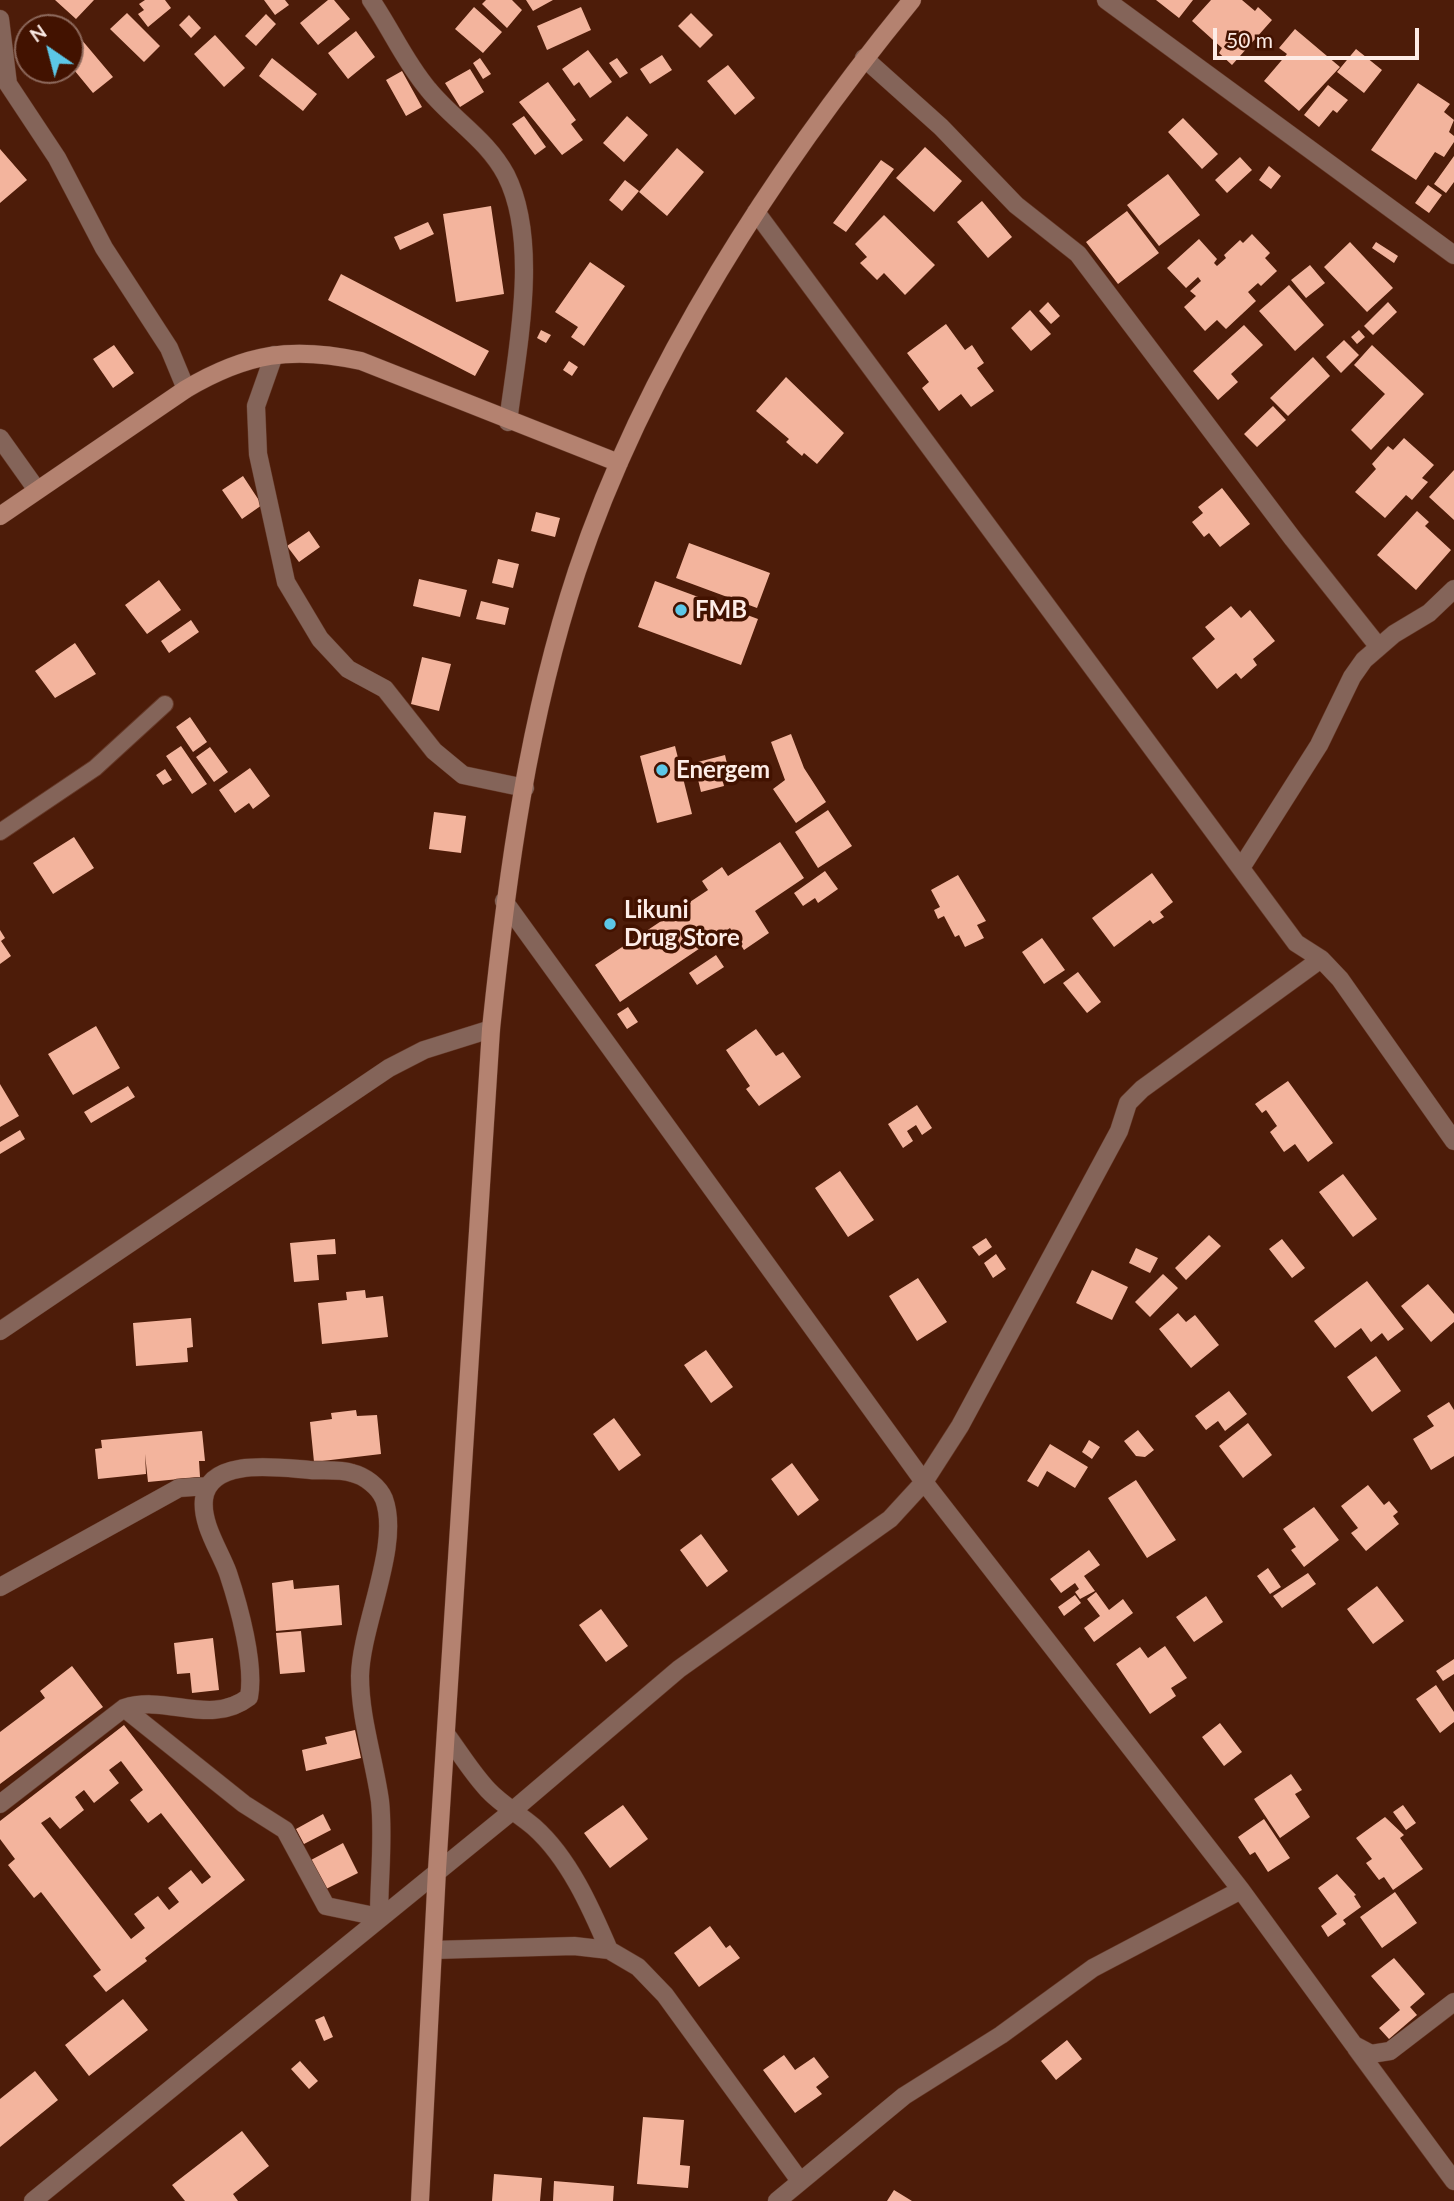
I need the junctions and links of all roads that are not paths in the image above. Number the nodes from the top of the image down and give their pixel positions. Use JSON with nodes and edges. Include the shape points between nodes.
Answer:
{"nodes":[{"id":1,"x":370,"y":0,"type":"edge"},
{"id":2,"x":912,"y":0,"type":"edge"},
{"id":3,"x":1106,"y":0,"type":"edge"},
{"id":4,"x":0,"y":19,"type":"edge"},
{"id":5,"x":864,"y":58,"type":"junction"},
{"id":6,"x":756,"y":212,"type":"junction"},
{"id":7,"x":1454,"y":255,"type":"edge"},
{"id":8,"x":274,"y":355,"type":"junction"},
{"id":9,"x":186,"y":389,"type":"junction"},
{"id":10,"x":508,"y":422,"type":"junction"},
{"id":11,"x":0,"y":438,"type":"edge"},
{"id":12,"x":619,"y":463,"type":"junction"},
{"id":13,"x":37,"y":490,"type":"junction"},
{"id":14,"x":0,"y":516,"type":"edge"},
{"id":15,"x":1454,"y":589,"type":"edge"},
{"id":16,"x":1378,"y":646,"type":"junction"},
{"id":17,"x":165,"y":704,"type":"dead end"},
{"id":18,"x":524,"y":788,"type":"junction"},
{"id":19,"x":0,"y":832,"type":"edge"},
{"id":20,"x":1241,"y":869,"type":"junction"},
{"id":21,"x":504,"y":901,"type":"junction"},
{"id":22,"x":1321,"y":959,"type":"junction"},
{"id":23,"x":491,"y":1029,"type":"junction"},
{"id":24,"x":1454,"y":1141,"type":"edge"},
{"id":25,"x":0,"y":1331,"type":"edge"},
{"id":26,"x":924,"y":1482,"type":"junction"},
{"id":27,"x":208,"y":1486,"type":"junction"},
{"id":28,"x":0,"y":1587,"type":"edge"},
{"id":29,"x":124,"y":1708,"type":"junction"},
{"id":30,"x":446,"y":1734,"type":"junction"},
{"id":31,"x":0,"y":1804,"type":"edge"},
{"id":32,"x":511,"y":1812,"type":"junction"},
{"id":33,"x":437,"y":1870,"type":"junction"},
{"id":34,"x":1241,"y":1890,"type":"junction"},
{"id":35,"x":379,"y":1917,"type":"junction"},
{"id":36,"x":433,"y":1950,"type":"junction"},
{"id":37,"x":609,"y":1950,"type":"junction"},
{"id":38,"x":1454,"y":2002,"type":"edge"},
{"id":39,"x":1354,"y":2045,"type":"junction"},
{"id":40,"x":800,"y":2181,"type":"junction"},
{"id":41,"x":1454,"y":2181,"type":"edge"},
{"id":42,"x":33,"y":2201,"type":"edge"},
{"id":43,"x":420,"y":2201,"type":"edge"},
{"id":44,"x":777,"y":2201,"type":"edge"}],
"edges":[{"from":1,"to":10,"type":"street","via":[[426,87],[482,142],[506,176],[522,240],[524,295]]},
{"from":2,"to":5,"type":"main road"},
{"from":3,"to":7,"type":"street"},
{"from":4,"to":9,"type":"street","via":[[8,84],[169,348]]},
{"from":5,"to":6,"type":"main road"},
{"from":5,"to":16,"type":"street","via":[[941,127],[1016,205],[1078,254]]},
{"from":6,"to":12,"type":"main road","via":[[682,340]]},
{"from":6,"to":20,"type":"street"},
{"from":8,"to":9,"type":"main road","via":[[217,371]]},
{"from":8,"to":10,"type":"main road","via":[[328,354],[361,361]]},
{"from":8,"to":18,"type":"street","via":[[256,406],[258,454],[286,582],[320,639],[348,669],[385,689],[434,751],[463,775]]},
{"from":9,"to":13,"type":"main road"},
{"from":10,"to":12,"type":"main road"},
{"from":11,"to":13,"type":"street"},
{"from":12,"to":18,"type":"main road","via":[[577,572]]},
{"from":13,"to":14,"type":"main road"},
{"from":15,"to":16,"type":"street","via":[[1429,613]]},
{"from":16,"to":20,"type":"street","via":[[1352,677],[1319,745]]},
{"from":17,"to":19,"type":"lane","via":[[95,768]]},
{"from":18,"to":21,"type":"main road"},
{"from":20,"to":22,"type":"street","via":[[1296,943]]},
{"from":21,"to":23,"type":"main road"},
{"from":21,"to":26,"type":"street"},
{"from":22,"to":24,"type":"street","via":[[1340,979]]},
{"from":22,"to":26,"type":"street","via":[[1128,1103],[1119,1131],[960,1426]]},
{"from":23,"to":25,"type":"street","via":[[424,1050],[389,1068]]},
{"from":23,"to":30,"type":"main road"},
{"from":26,"to":32,"type":"street","via":[[890,1519],[679,1670]]},
{"from":26,"to":34,"type":"street"},
{"from":27,"to":28,"type":"street","via":[[178,1488]]},
{"from":27,"to":29,"type":"street","via":[[205,1515],[229,1575],[253,1678],[249,1697],[235,1708],[214,1711],[142,1702]]},
{"from":27,"to":35,"type":"street","via":[[236,1468],[352,1472],[371,1482],[383,1498],[387,1519],[383,1573],[370,1613],[360,1674],[364,1730],[380,1802]]},
{"from":29,"to":31,"type":"street"},
{"from":29,"to":35,"type":"street","via":[[244,1804],[285,1830],[326,1906]]},
{"from":30,"to":32,"type":"street","via":[[487,1790]]},
{"from":30,"to":33,"type":"main road"},
{"from":32,"to":33,"type":"street"},
{"from":32,"to":37,"type":"street","via":[[534,1827],[573,1877]]},
{"from":33,"to":35,"type":"street"},
{"from":33,"to":36,"type":"main road"},
{"from":34,"to":39,"type":"street"},
{"from":34,"to":40,"type":"street","via":[[1093,1968],[1001,2035],[904,2096]]},
{"from":35,"to":42,"type":"street"},
{"from":36,"to":37,"type":"street","via":[[575,1946]]},
{"from":36,"to":43,"type":"main road"},
{"from":37,"to":40,"type":"street","via":[[638,1967],[665,1995]]},
{"from":38,"to":39,"type":"street","via":[[1390,2051],[1371,2054]]},
{"from":39,"to":41,"type":"street"},
{"from":40,"to":44,"type":"street"}]}
